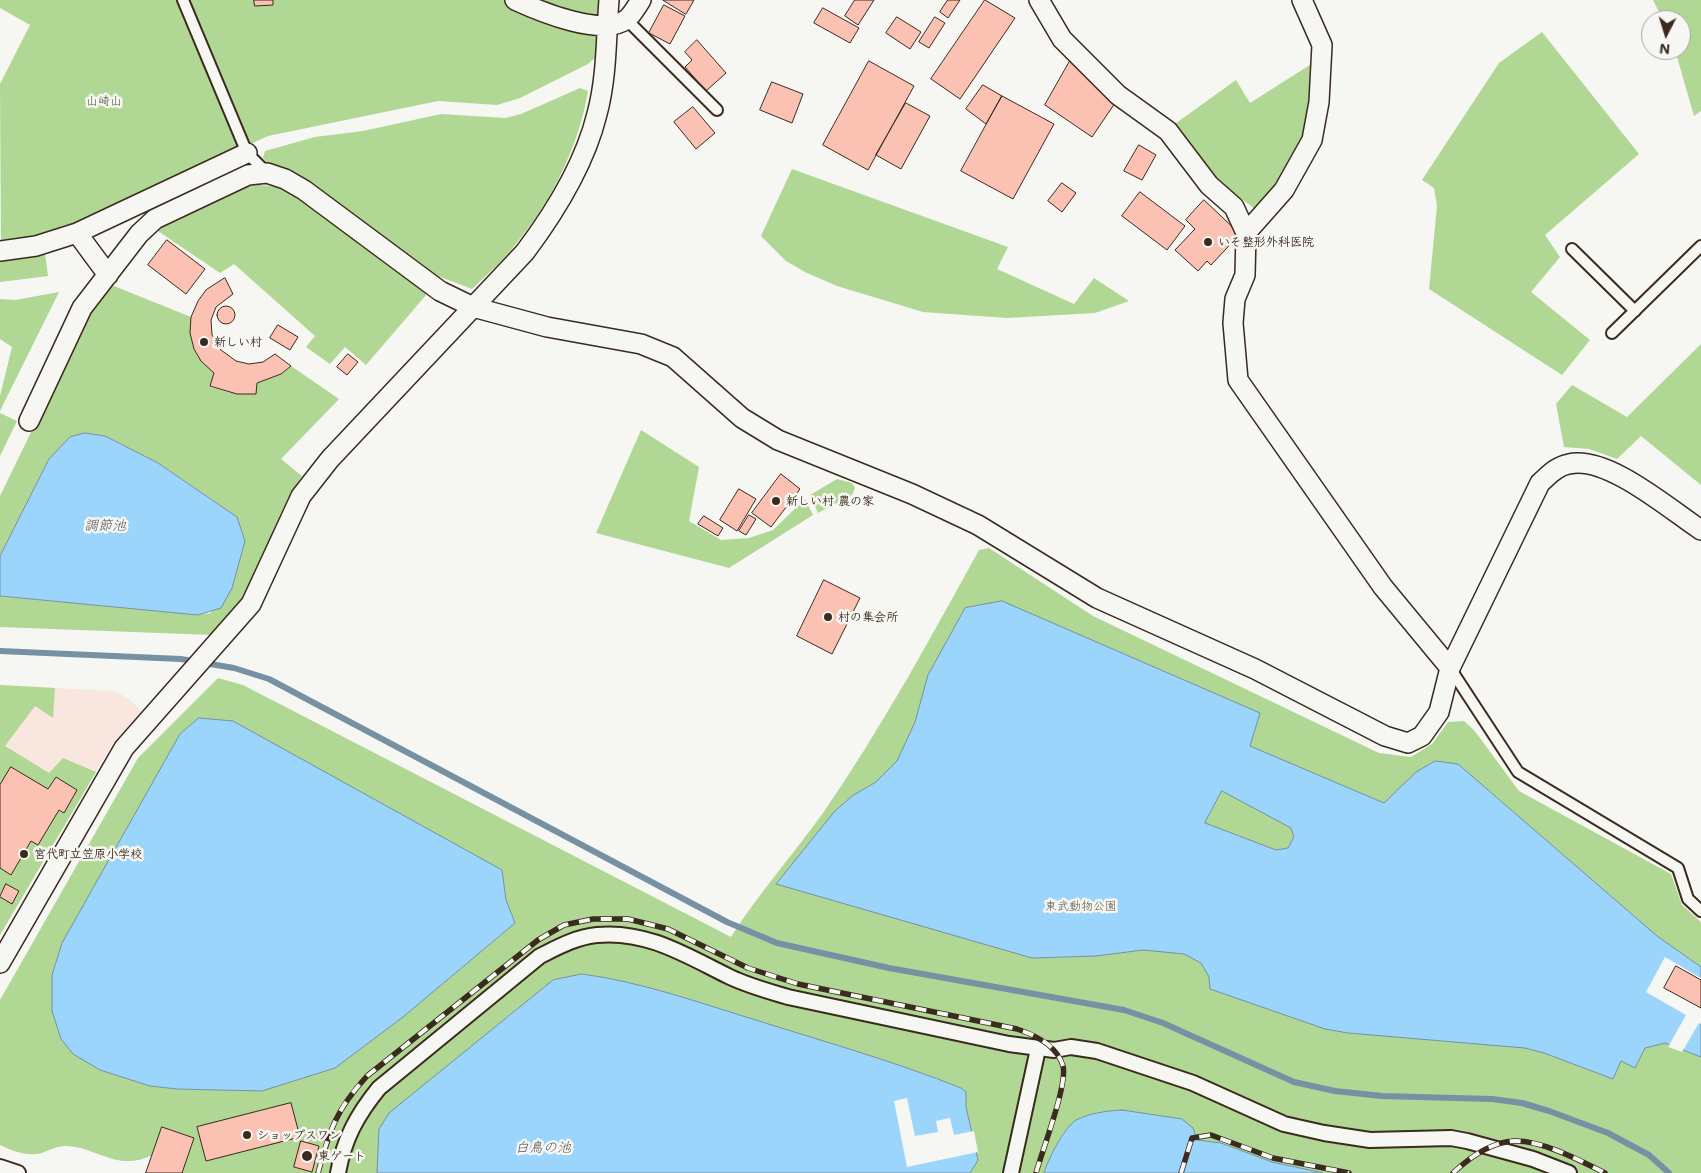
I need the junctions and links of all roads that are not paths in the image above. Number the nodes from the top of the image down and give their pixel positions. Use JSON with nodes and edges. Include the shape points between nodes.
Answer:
{"nodes":[{"id":1,"x":182,"y":0,"type":"edge"},
{"id":2,"x":515,"y":0,"type":"edge"},
{"id":3,"x":609,"y":0,"type":"edge"},
{"id":4,"x":641,"y":0,"type":"edge"},
{"id":5,"x":1039,"y":0,"type":"edge"},
{"id":6,"x":1302,"y":0,"type":"edge"},
{"id":7,"x":627,"y":20,"type":"junction"},
{"id":8,"x":607,"y":26,"type":"junction"},
{"id":9,"x":718,"y":110,"type":"dead end"},
{"id":10,"x":247,"y":153,"type":"junction"},
{"id":11,"x":267,"y":173,"type":"junction"},
{"id":12,"x":77,"y":233,"type":"junction"},
{"id":13,"x":1246,"y":233,"type":"junction"},
{"id":14,"x":1701,"y":246,"type":"edge"},
{"id":15,"x":1572,"y":249,"type":"dead end"},
{"id":16,"x":0,"y":251,"type":"edge"},
{"id":17,"x":108,"y":274,"type":"junction"},
{"id":18,"x":473,"y":307,"type":"junction"},
{"id":19,"x":1635,"y":311,"type":"junction"},
{"id":20,"x":1612,"y":334,"type":"dead end"},
{"id":21,"x":29,"y":421,"type":"dead end"},
{"id":22,"x":1701,"y":530,"type":"edge"},
{"id":23,"x":1450,"y":668,"type":"junction"},
{"id":24,"x":1701,"y":911,"type":"edge"},
{"id":25,"x":0,"y":963,"type":"edge"},
{"id":26,"x":1038,"y":1049,"type":"junction"},
{"id":27,"x":0,"y":1167,"type":"edge"},
{"id":28,"x":18,"y":1173,"type":"edge"},
{"id":29,"x":338,"y":1173,"type":"edge"},
{"id":30,"x":1011,"y":1173,"type":"edge"},
{"id":31,"x":1569,"y":1173,"type":"edge"}],
"edges":[{"from":1,"to":10,"type":"lane"},
{"from":2,"to":8,"type":"street","via":[[590,26]]},
{"from":3,"to":8,"type":"street"},
{"from":4,"to":7,"type":"street"},
{"from":5,"to":13,"type":"street","via":[[1062,39],[1118,95],[1168,131],[1209,185],[1234,207]]},
{"from":6,"to":13,"type":"street","via":[[1322,45],[1320,102],[1312,140],[1284,190]]},
{"from":7,"to":8,"type":"street"},
{"from":7,"to":9,"type":"lane"},
{"from":8,"to":18,"type":"street","via":[[602,86],[586,147],[542,229],[525,252]]},
{"from":10,"to":11,"type":"lane"},
{"from":10,"to":12,"type":"street"},
{"from":11,"to":17,"type":"street","via":[[248,175],[155,218]]},
{"from":11,"to":18,"type":"street","via":[[304,190],[440,291]]},
{"from":12,"to":16,"type":"street","via":[[36,246]]},
{"from":12,"to":17,"type":"street"},
{"from":13,"to":23,"type":"street","via":[[1245,275],[1235,300],[1233,323],[1238,380],[1383,587]]},
{"from":14,"to":19,"type":"lane"},
{"from":15,"to":19,"type":"lane"},
{"from":17,"to":21,"type":"street","via":[[82,308]]},
{"from":18,"to":23,"type":"street","via":[[547,327],[641,344],[673,357],[742,418],[778,440],[912,494],[978,525],[1097,598],[1255,669],[1385,736],[1408,743],[1422,736],[1439,712]]},
{"from":18,"to":25,"type":"street","via":[[330,459],[301,496],[251,604],[124,748]]},
{"from":19,"to":20,"type":"lane"},
{"from":22,"to":23,"type":"street","via":[[1610,470],[1590,463],[1568,464],[1554,470],[1540,483]]},
{"from":23,"to":24,"type":"lane","via":[[1518,772],[1678,868],[1688,899]]},
{"from":26,"to":29,"type":"street","via":[[788,997],[756,988],[652,940],[596,935],[568,942],[540,956],[379,1088],[349,1132]]},
{"from":26,"to":30,"type":"street"},
{"from":26,"to":31,"type":"street","via":[[1071,1047],[1097,1051],[1193,1083],[1292,1126],[1370,1140],[1451,1138],[1533,1159]]},
{"from":27,"to":28,"type":"street"}]}
